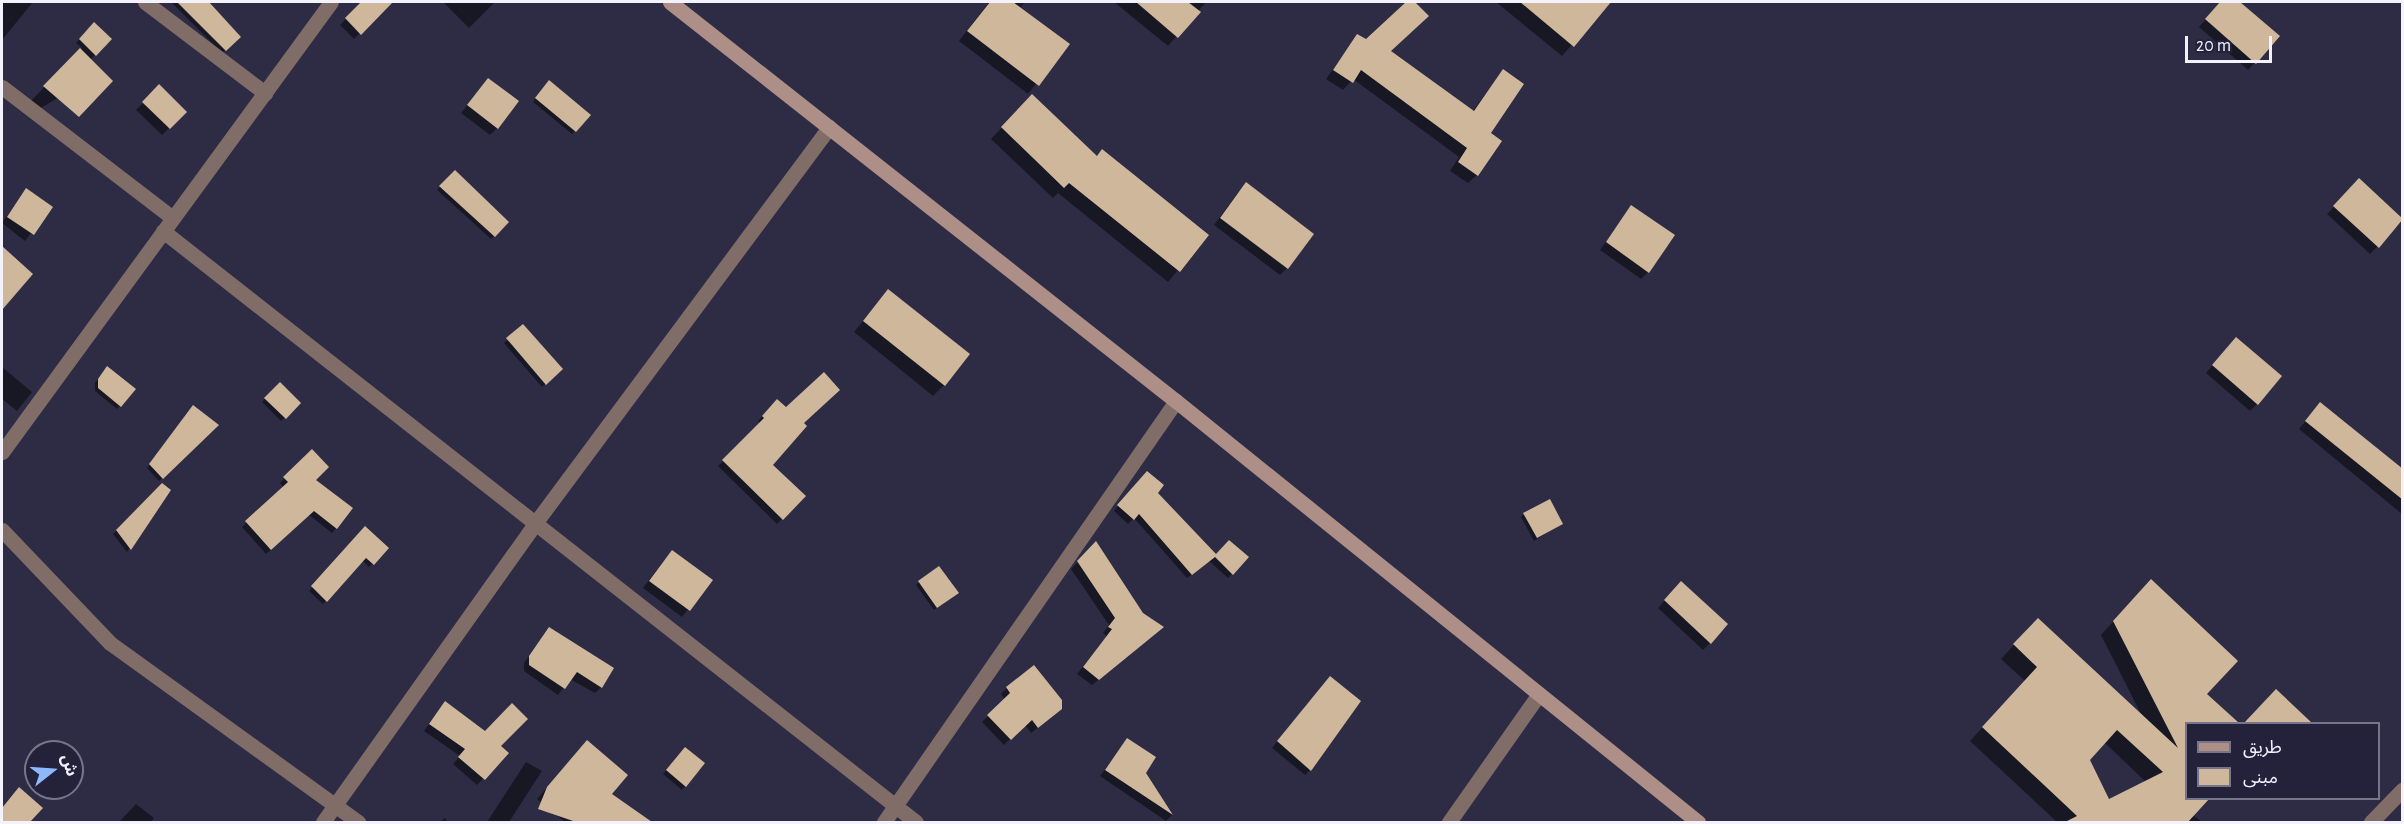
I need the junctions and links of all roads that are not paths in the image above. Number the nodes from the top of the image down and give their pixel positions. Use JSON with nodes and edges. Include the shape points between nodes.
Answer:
{"nodes":[{"id":1,"x":145,"y":2,"type":"edge"},
{"id":2,"x":331,"y":2,"type":"edge"},
{"id":3,"x":670,"y":2,"type":"edge"},
{"id":4,"x":2,"y":87,"type":"edge"},
{"id":5,"x":265,"y":93,"type":"junction"},
{"id":6,"x":829,"y":127,"type":"junction"},
{"id":7,"x":168,"y":224,"type":"junction"},
{"id":8,"x":1176,"y":400,"type":"junction"},
{"id":9,"x":2,"y":452,"type":"edge"},
{"id":10,"x":536,"y":522,"type":"junction"},
{"id":11,"x":2,"y":530,"type":"edge"},
{"id":12,"x":1539,"y":694,"type":"junction"},
{"id":13,"x":2403,"y":790,"type":"edge"},
{"id":14,"x":335,"y":806,"type":"junction"},
{"id":15,"x":895,"y":806,"type":"junction"},
{"id":16,"x":323,"y":822,"type":"edge"},
{"id":17,"x":358,"y":822,"type":"edge"},
{"id":18,"x":884,"y":822,"type":"edge"},
{"id":19,"x":916,"y":822,"type":"edge"},
{"id":20,"x":1449,"y":822,"type":"edge"},
{"id":21,"x":1698,"y":822,"type":"edge"},
{"id":22,"x":2371,"y":822,"type":"edge"}],
"edges":[{"from":1,"to":5,"type":"street"},
{"from":2,"to":5,"type":"street"},
{"from":3,"to":6,"type":"main road"},
{"from":4,"to":7,"type":"street"},
{"from":5,"to":7,"type":"street"},
{"from":6,"to":8,"type":"main road"},
{"from":6,"to":10,"type":"street"},
{"from":7,"to":9,"type":"street"},
{"from":7,"to":10,"type":"street"},
{"from":8,"to":12,"type":"main road"},
{"from":8,"to":15,"type":"street"},
{"from":10,"to":14,"type":"street"},
{"from":10,"to":15,"type":"street"},
{"from":11,"to":14,"type":"street","via":[[110,643]]},
{"from":12,"to":20,"type":"street"},
{"from":12,"to":21,"type":"main road"},
{"from":13,"to":22,"type":"street"},
{"from":14,"to":16,"type":"street"},
{"from":14,"to":17,"type":"street"},
{"from":15,"to":18,"type":"street"},
{"from":15,"to":19,"type":"street"}]}
